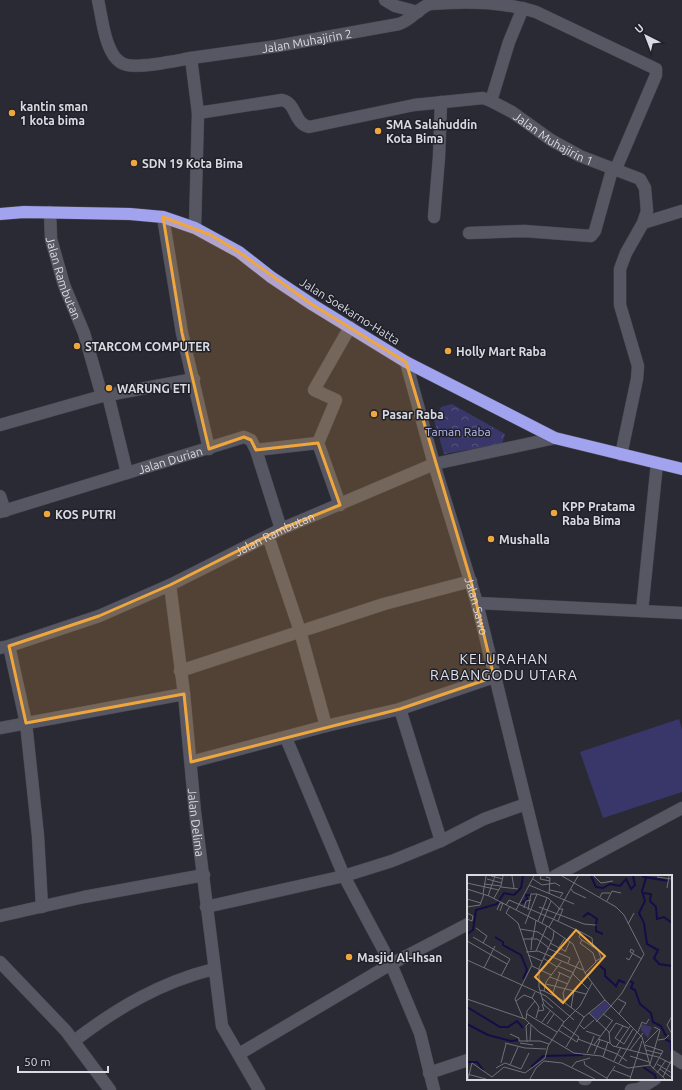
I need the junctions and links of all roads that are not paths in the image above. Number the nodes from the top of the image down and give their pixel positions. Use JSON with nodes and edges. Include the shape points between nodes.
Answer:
{"nodes":[{"id":1,"x":98,"y":0,"type":"edge"},
{"id":2,"x":385,"y":0,"type":"edge"},
{"id":3,"x":523,"y":8,"type":"junction"},
{"id":4,"x":418,"y":12,"type":"junction"},
{"id":5,"x":191,"y":58,"type":"junction"},
{"id":6,"x":491,"y":101,"type":"junction"},
{"id":7,"x":440,"y":102,"type":"junction"},
{"id":8,"x":198,"y":113,"type":"junction"},
{"id":9,"x":614,"y":170,"type":"junction"},
{"id":10,"x":682,"y":211,"type":"edge"},
{"id":11,"x":50,"y":212,"type":"junction"},
{"id":12,"x":0,"y":214,"type":"edge"},
{"id":13,"x":163,"y":217,"type":"junction"},
{"id":14,"x":434,"y":217,"type":"dead end"},
{"id":15,"x":643,"y":223,"type":"junction"},
{"id":16,"x":195,"y":228,"type":"junction"},
{"id":17,"x":469,"y":233,"type":"dead end"},
{"id":18,"x":350,"y":327,"type":"junction"},
{"id":19,"x":406,"y":362,"type":"junction"},
{"id":20,"x":194,"y":379,"type":"junction"},
{"id":21,"x":105,"y":396,"type":"junction"},
{"id":22,"x":0,"y":424,"type":"edge"},
{"id":23,"x":555,"y":438,"type":"junction"},
{"id":24,"x":318,"y":443,"type":"junction"},
{"id":25,"x":209,"y":449,"type":"junction"},
{"id":26,"x":256,"y":450,"type":"junction"},
{"id":27,"x":621,"y":455,"type":"junction"},
{"id":28,"x":657,"y":463,"type":"junction"},
{"id":29,"x":434,"y":464,"type":"junction"},
{"id":30,"x":682,"y":469,"type":"edge"},
{"id":31,"x":127,"y":473,"type":"junction"},
{"id":32,"x":0,"y":496,"type":"edge"},
{"id":33,"x":340,"y":504,"type":"junction"},
{"id":34,"x":2,"y":512,"type":"edge"},
{"id":35,"x":281,"y":529,"type":"junction"},
{"id":36,"x":268,"y":536,"type":"junction"},
{"id":37,"x":471,"y":581,"type":"junction"},
{"id":38,"x":170,"y":585,"type":"junction"},
{"id":39,"x":477,"y":603,"type":"junction"},
{"id":40,"x":642,"y":611,"type":"junction"},
{"id":41,"x":682,"y":613,"type":"edge"},
{"id":42,"x":300,"y":631,"type":"junction"},
{"id":43,"x":5,"y":647,"type":"edge"},
{"id":44,"x":180,"y":671,"type":"junction"},
{"id":45,"x":494,"y":677,"type":"junction"},
{"id":46,"x":184,"y":694,"type":"junction"},
{"id":47,"x":400,"y":709,"type":"junction"},
{"id":48,"x":26,"y":723,"type":"junction"},
{"id":49,"x":326,"y":726,"type":"junction"},
{"id":50,"x":0,"y":728,"type":"edge"},
{"id":51,"x":286,"y":738,"type":"junction"},
{"id":52,"x":191,"y":762,"type":"junction"},
{"id":53,"x":526,"y":804,"type":"junction"},
{"id":54,"x":680,"y":813,"type":"edge"},
{"id":55,"x":441,"y":841,"type":"junction"},
{"id":56,"x":204,"y":875,"type":"junction"},
{"id":57,"x":544,"y":875,"type":"edge"},
{"id":58,"x":557,"y":875,"type":"edge"},
{"id":59,"x":344,"y":876,"type":"junction"},
{"id":60,"x":42,"y":906,"type":"junction"},
{"id":61,"x":206,"y":907,"type":"junction"},
{"id":62,"x":0,"y":916,"type":"edge"},
{"id":63,"x":467,"y":925,"type":"edge"},
{"id":64,"x":0,"y":962,"type":"edge"},
{"id":65,"x":391,"y":964,"type":"junction"},
{"id":66,"x":214,"y":970,"type":"junction"},
{"id":67,"x":74,"y":1041,"type":"junction"},
{"id":68,"x":239,"y":1054,"type":"junction"},
{"id":69,"x":467,"y":1060,"type":"edge"},
{"id":70,"x":429,"y":1073,"type":"junction"},
{"id":71,"x":653,"y":1080,"type":"edge"},
{"id":72,"x":110,"y":1090,"type":"edge"},
{"id":73,"x":259,"y":1090,"type":"edge"},
{"id":74,"x":434,"y":1090,"type":"edge"},
{"id":75,"x":636,"y":1090,"type":"edge"}],
"edges":[{"from":1,"to":5,"type":"street","name":"Jalan Muhajirin 2","via":[[109,46],[120,62],[126,65],[142,65]]},
{"from":2,"to":4,"type":"street","via":[[395,6]]},
{"from":3,"to":4,"type":"street","name":"Jalan Muhajirin 2","via":[[495,3],[442,3],[426,5]]},
{"from":3,"to":6,"type":"street","via":[[509,42]]},
{"from":3,"to":9,"type":"street","name":"Jalan Muhajirin 2","via":[[621,52],[654,68],[657,72]]},
{"from":4,"to":5,"type":"street","name":"Jalan Muhajirin 2","via":[[410,20],[399,24],[277,46]]},
{"from":5,"to":8,"type":"street"},
{"from":6,"to":7,"type":"street","name":"Jalan Muhajirin 1","via":[[470,98]]},
{"from":6,"to":9,"type":"street","name":"Jalan Muhajirin 1","via":[[512,112],[551,140]]},
{"from":7,"to":8,"type":"street","name":"Jalan Muhajirin 1","via":[[309,127],[299,122],[290,104],[282,100]]},
{"from":7,"to":14,"type":"street","via":[[440,156]]},
{"from":8,"to":16,"type":"street"},
{"from":9,"to":15,"type":"street","name":"Jalan Muhajirin 1","via":[[638,178],[644,185],[647,211]]},
{"from":9,"to":17,"type":"street","via":[[595,231],[591,236],[524,231]]},
{"from":10,"to":15,"type":"street"},
{"from":11,"to":12,"type":"highway","name":"Jalan Soekarno-Hatta"},
{"from":11,"to":13,"type":"highway","name":"Jalan Soekarno-Hatta"},
{"from":11,"to":21,"type":"street","name":"Jalan Rambutan","via":[[51,240],[64,285],[84,333]]},
{"from":13,"to":16,"type":"highway","name":"Jalan Soekarno-Hatta"},
{"from":13,"to":20,"type":"street","via":[[182,333]]},
{"from":15,"to":27,"type":"street","name":"Jalan Muhajirin 1","via":[[620,269],[620,305],[638,366]]},
{"from":16,"to":18,"type":"highway","name":"Jalan Soekarno-Hatta","via":[[239,252],[277,281]]},
{"from":18,"to":19,"type":"highway","name":"Jalan Soekarno-Hatta"},
{"from":18,"to":24,"type":"street","via":[[314,390],[336,400]]},
{"from":19,"to":23,"type":"highway","name":"Jalan Soekarno-Hatta"},
{"from":19,"to":29,"type":"street","name":"Jalan Sawo"},
{"from":20,"to":21,"type":"street"},
{"from":20,"to":25,"type":"street"},
{"from":21,"to":22,"type":"street"},
{"from":21,"to":31,"type":"street","name":"Jalan Rambutan"},
{"from":23,"to":27,"type":"highway","name":"Jalan Soekarno-Hatta"},
{"from":23,"to":29,"type":"street","name":"Jalan Rambutan"},
{"from":24,"to":26,"type":"street"},
{"from":24,"to":33,"type":"street"},
{"from":25,"to":26,"type":"street","name":"Jalan Durian","via":[[244,437],[251,440]]},
{"from":25,"to":31,"type":"street","name":"Jalan Durian"},
{"from":26,"to":35,"type":"street","name":"Jalan Durian"},
{"from":27,"to":28,"type":"highway","name":"Jalan Soekarno-Hatta"},
{"from":28,"to":30,"type":"highway","name":"Jalan Soekarno-Hatta"},
{"from":28,"to":40,"type":"street"},
{"from":29,"to":33,"type":"street","name":"Jalan Rambutan"},
{"from":29,"to":37,"type":"street","name":"Jalan Sawo"},
{"from":31,"to":34,"type":"street","name":"Jalan Durian"},
{"from":32,"to":34,"type":"street"},
{"from":33,"to":35,"type":"street","name":"Jalan Rambutan"},
{"from":35,"to":36,"type":"street","name":"Jalan Rambutan"},
{"from":36,"to":38,"type":"street","name":"Jalan Rambutan"},
{"from":36,"to":42,"type":"street"},
{"from":37,"to":39,"type":"street","name":"Jalan Sawo"},
{"from":37,"to":42,"type":"street","via":[[384,604]]},
{"from":38,"to":43,"type":"street","name":"Jalan Rambutan","via":[[99,616]]},
{"from":38,"to":44,"type":"street","name":"Jalan Delima"},
{"from":39,"to":40,"type":"street"},
{"from":39,"to":45,"type":"street","name":"Jalan Sawo"},
{"from":40,"to":41,"type":"street"},
{"from":42,"to":44,"type":"street"},
{"from":42,"to":49,"type":"street"},
{"from":43,"to":48,"type":"street"},
{"from":44,"to":46,"type":"street","name":"Jalan Delima"},
{"from":45,"to":47,"type":"street"},
{"from":45,"to":53,"type":"street","name":"Jalan Sawo"},
{"from":46,"to":48,"type":"street"},
{"from":46,"to":52,"type":"street","name":"Jalan Delima"},
{"from":47,"to":49,"type":"street"},
{"from":47,"to":55,"type":"street"},
{"from":48,"to":50,"type":"street"},
{"from":48,"to":60,"type":"street","via":[[38,836]]},
{"from":49,"to":51,"type":"street"},
{"from":51,"to":52,"type":"street"},
{"from":51,"to":59,"type":"street"},
{"from":52,"to":56,"type":"street","name":"Jalan Delima"},
{"from":53,"to":55,"type":"street","via":[[484,819]]},
{"from":53,"to":57,"type":"street","name":"Jalan Sawo"},
{"from":54,"to":58,"type":"street"},
{"from":55,"to":59,"type":"street","via":[[392,861]]},
{"from":56,"to":60,"type":"street"},
{"from":56,"to":61,"type":"street","name":"Jalan Delima"},
{"from":59,"to":61,"type":"street"},
{"from":59,"to":65,"type":"street"},
{"from":60,"to":62,"type":"street"},
{"from":61,"to":66,"type":"street","name":"Jalan Delima"},
{"from":63,"to":65,"type":"street"},
{"from":64,"to":67,"type":"street"},
{"from":65,"to":68,"type":"street"},
{"from":65,"to":70,"type":"street","via":[[420,1033]]},
{"from":66,"to":67,"type":"street","via":[[192,975],[147,993],[99,1022]]},
{"from":66,"to":68,"type":"street","name":"Jalan Delima","via":[[222,1026]]},
{"from":67,"to":72,"type":"street"},
{"from":68,"to":73,"type":"street","name":"Jalan Delima"},
{"from":69,"to":70,"type":"street"},
{"from":70,"to":74,"type":"street"},
{"from":71,"to":75,"type":"street"}]}
